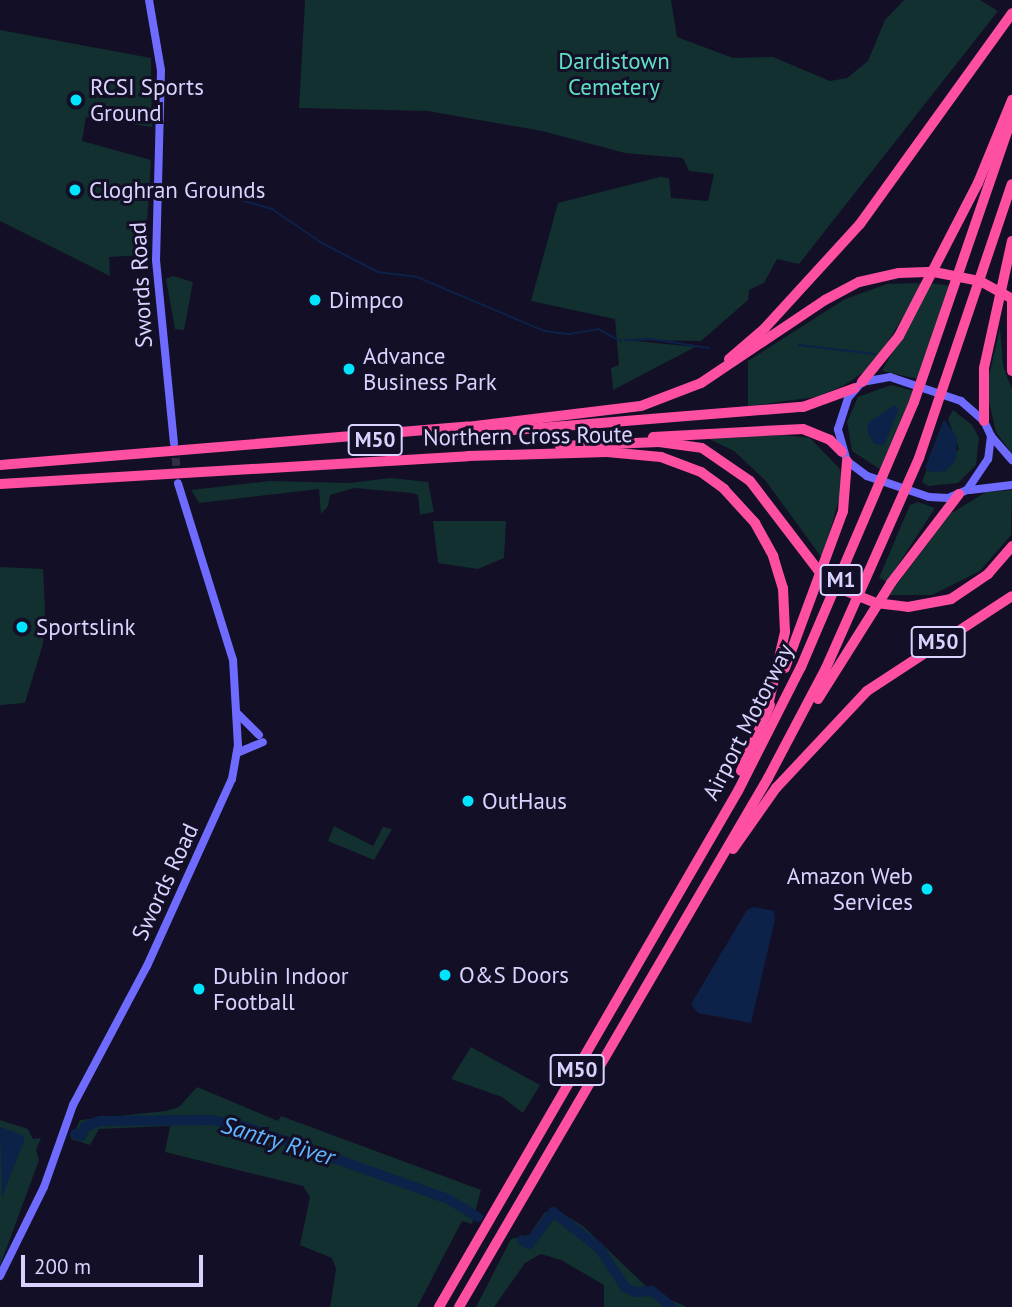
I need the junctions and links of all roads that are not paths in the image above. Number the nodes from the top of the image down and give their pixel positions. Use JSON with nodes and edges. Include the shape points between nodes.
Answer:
{"nodes":[{"id":1,"x":149,"y":0,"type":"edge"},
{"id":2,"x":1012,"y":13,"type":"edge"},
{"id":3,"x":1012,"y":100,"type":"edge"},
{"id":4,"x":1012,"y":117,"type":"edge"},
{"id":5,"x":1012,"y":184,"type":"edge"},
{"id":6,"x":1012,"y":241,"type":"edge"},
{"id":7,"x":1012,"y":300,"type":"edge"},
{"id":8,"x":1012,"y":371,"type":"edge"},
{"id":9,"x":859,"y":385,"type":"junction"},
{"id":10,"x":618,"y":408,"type":"junction"},
{"id":11,"x":984,"y":421,"type":"junction"},
{"id":12,"x":990,"y":436,"type":"junction"},
{"id":13,"x":174,"y":443,"type":"tunnel mouth"},
{"id":14,"x":594,"y":444,"type":"junction"},
{"id":15,"x":185,"y":451,"type":"junction"},
{"id":16,"x":845,"y":457,"type":"junction"},
{"id":17,"x":1012,"y":460,"type":"edge"},
{"id":18,"x":361,"y":461,"type":"junction"},
{"id":19,"x":0,"y":465,"type":"edge"},
{"id":20,"x":178,"y":483,"type":"tunnel mouth"},
{"id":21,"x":0,"y":484,"type":"edge"},
{"id":22,"x":1012,"y":485,"type":"edge"},
{"id":23,"x":963,"y":492,"type":"junction"},
{"id":24,"x":1012,"y":546,"type":"edge"},
{"id":25,"x":1012,"y":596,"type":"edge"},
{"id":26,"x":767,"y":710,"type":"junction"},
{"id":27,"x":237,"y":713,"type":"junction"},
{"id":28,"x":237,"y":753,"type":"junction"},
{"id":29,"x":768,"y":778,"type":"junction"},
{"id":30,"x":696,"y":864,"type":"junction"},
{"id":31,"x":699,"y":898,"type":"junction"},
{"id":32,"x":0,"y":1276,"type":"edge"},
{"id":33,"x":439,"y":1307,"type":"edge"},
{"id":34,"x":459,"y":1307,"type":"edge"}],
"edges":[{"from":1,"to":13,"type":"main road","name":"Swords Road","via":[[161,77],[157,279]]},
{"from":2,"to":10,"type":"highway","via":[[860,224],[765,328],[732,357],[698,377]]},
{"from":3,"to":9,"type":"highway","via":[[978,183],[899,336]]},
{"from":4,"to":30,"type":"highway","name":"Airport Motorway","number":"M1","via":[[914,402],[856,546],[762,743]]},
{"from":5,"to":29,"type":"highway","name":"Airport Motorway","number":"M1","via":[[919,458],[855,608]]},
{"from":6,"to":11,"type":"highway","via":[[984,368]]},
{"from":7,"to":8,"type":"highway"},
{"from":7,"to":10,"type":"highway","number":"M50","via":[[966,277],[899,273],[836,293],[701,383],[655,402]]},
{"from":9,"to":11,"type":"main road","via":[[878,376],[904,379],[961,401]]},
{"from":9,"to":15,"type":"highway","number":"M50","via":[[803,407],[484,434]]},
{"from":9,"to":16,"type":"main road","via":[[839,418]]},
{"from":10,"to":15,"type":"highway","number":"M50","via":[[508,423]]},
{"from":11,"to":12,"type":"main road"},
{"from":12,"to":17,"type":"main road"},
{"from":12,"to":23,"type":"main road","via":[[983,473]]},
{"from":14,"to":16,"type":"highway","number":"M50","via":[[788,428],[815,432]]},
{"from":14,"to":18,"type":"highway","number":"M50"},
{"from":14,"to":24,"type":"highway","via":[[659,442],[702,447],[750,481],[800,551],[846,591],[876,603],[908,607],[961,594],[996,567]]},
{"from":15,"to":19,"type":"highway","number":"M50"},
{"from":16,"to":23,"type":"main road","via":[[867,476],[913,492],[936,498]]},
{"from":16,"to":26,"type":"highway","via":[[843,512]]},
{"from":18,"to":21,"type":"highway","name":"Northern Cross Route","number":"M50"},
{"from":18,"to":26,"type":"highway","name":"Northern Cross Route","number":"M50","via":[[607,452],[661,457],[701,472],[755,523],[780,575],[786,616],[783,652]]},
{"from":20,"to":27,"type":"main road","name":"Swords Road","via":[[189,529],[228,636]]},
{"from":22,"to":23,"type":"main road"},
{"from":23,"to":29,"type":"highway","via":[[865,621]]},
{"from":25,"to":31,"type":"highway","number":"M50","via":[[867,691],[776,788]]},
{"from":26,"to":30,"type":"highway","number":"M50"},
{"from":27,"to":28,"type":"main road","name":"Swords Road"},
{"from":27,"to":28,"type":"main road","via":[[261,738]]},
{"from":28,"to":32,"type":"main road","name":"Swords Road","via":[[226,795],[199,855],[73,1105],[44,1187]]},
{"from":29,"to":31,"type":"highway","name":"Airport Motorway","number":"M1"},
{"from":30,"to":33,"type":"highway","name":"Airport Motorway","number":"M50"},
{"from":31,"to":34,"type":"highway","name":"Airport Motorway","number":"M50"}]}
